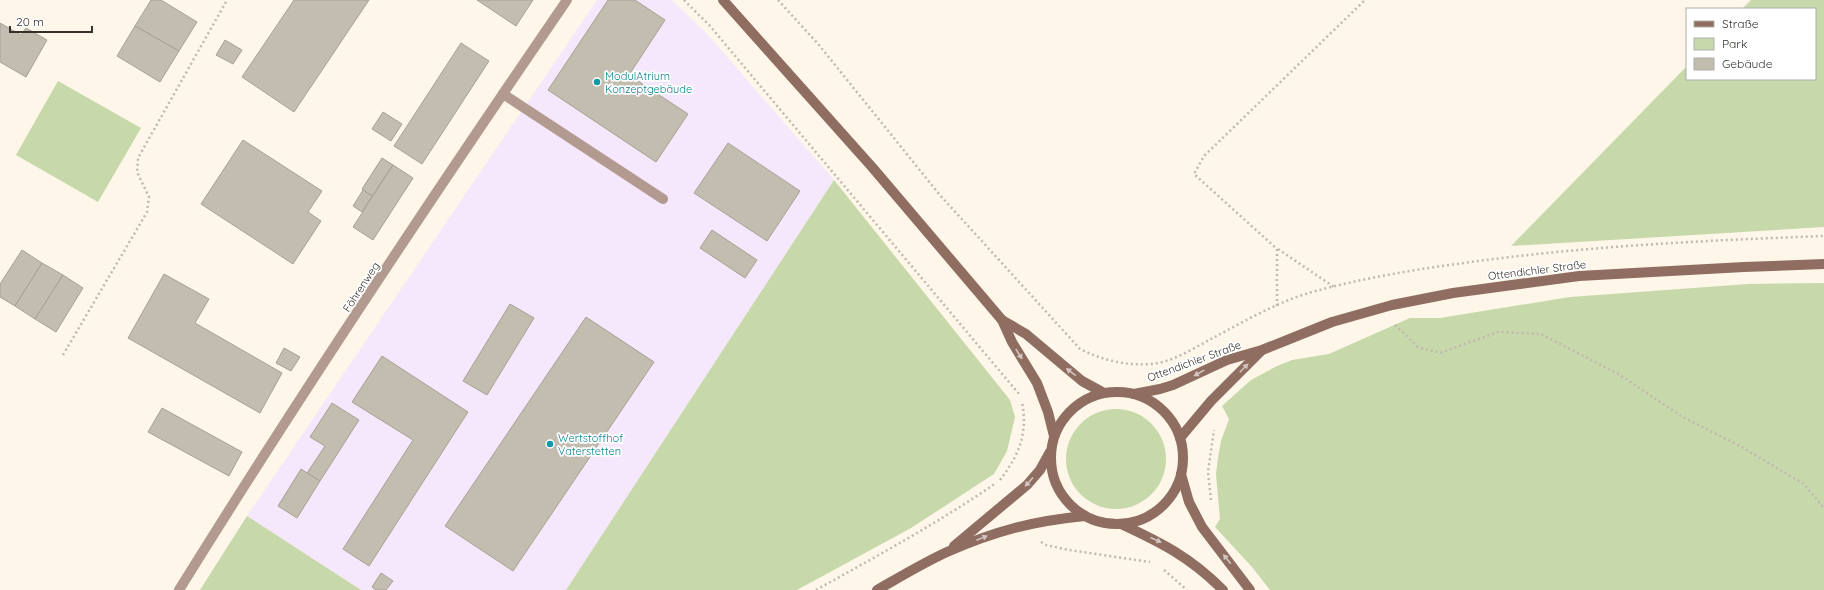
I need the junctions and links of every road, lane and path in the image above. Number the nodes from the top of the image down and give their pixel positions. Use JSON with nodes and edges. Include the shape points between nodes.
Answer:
{"nodes":[{"id":1,"x":227,"y":0,"type":"edge"},
{"id":2,"x":567,"y":0,"type":"edge"},
{"id":3,"x":684,"y":0,"type":"edge"},
{"id":4,"x":723,"y":0,"type":"edge"},
{"id":5,"x":778,"y":0,"type":"edge"},
{"id":6,"x":1365,"y":0,"type":"edge"},
{"id":7,"x":503,"y":94,"type":"junction"},
{"id":8,"x":663,"y":199,"type":"dead end"},
{"id":9,"x":1277,"y":249,"type":"junction"},
{"id":10,"x":1824,"y":264,"type":"edge"},
{"id":11,"x":1334,"y":287,"type":"dead end"},
{"id":12,"x":1277,"y":306,"type":"dead end"},
{"id":13,"x":1002,"y":320,"type":"junction"},
{"id":14,"x":1248,"y":320,"type":"dead end"},
{"id":15,"x":1395,"y":325,"type":"dead end"},
{"id":16,"x":1262,"y":350,"type":"junction"},
{"id":17,"x":63,"y":355,"type":"dead end"},
{"id":18,"x":1104,"y":393,"type":"junction"},
{"id":19,"x":1134,"y":394,"type":"junction"},
{"id":20,"x":1214,"y":424,"type":"dead end"},
{"id":21,"x":1054,"y":436,"type":"junction"},
{"id":22,"x":1180,"y":438,"type":"junction"},
{"id":23,"x":1051,"y":450,"type":"junction"},
{"id":24,"x":1181,"y":474,"type":"junction"},
{"id":25,"x":1212,"y":503,"type":"dead end"},
{"id":26,"x":1824,"y":508,"type":"edge"},
{"id":27,"x":1085,"y":516,"type":"junction"},
{"id":28,"x":1121,"y":524,"type":"junction"},
{"id":29,"x":1040,"y":542,"type":"dead end"},
{"id":30,"x":946,"y":552,"type":"junction"},
{"id":31,"x":1156,"y":563,"type":"dead end"},
{"id":32,"x":1161,"y":567,"type":"dead end"},
{"id":33,"x":179,"y":590,"type":"edge"},
{"id":34,"x":816,"y":590,"type":"edge"},
{"id":35,"x":878,"y":590,"type":"edge"},
{"id":36,"x":1187,"y":590,"type":"edge"},
{"id":37,"x":1223,"y":590,"type":"edge"},
{"id":38,"x":1250,"y":590,"type":"edge"}],
"edges":[{"from":1,"to":17,"type":"path","via":[[138,158],[137,172],[149,197],[147,212]]},
{"from":2,"to":7,"type":"street","name":"Föhrenweg"},
{"from":3,"to":34,"type":"path","via":[[710,26],[1021,396],[1025,417],[1019,450],[1000,480],[918,534]]},
{"from":4,"to":13,"type":"street","via":[[872,167]]},
{"from":5,"to":14,"type":"path","via":[[819,45],[939,194],[1080,349],[1096,357],[1121,363],[1152,364],[1178,357]]},
{"from":6,"to":9,"type":"path","via":[[1204,156],[1194,174]]},
{"from":7,"to":8,"type":"street"},
{"from":7,"to":33,"type":"street","name":"Föhrenweg","via":[[240,492]]},
{"from":9,"to":11,"type":"path"},
{"from":9,"to":12,"type":"path"},
{"from":10,"to":16,"type":"street","name":"Ottendichler Straße","via":[[1579,276],[1453,293],[1392,305],[1332,322]]},
{"from":18,"to":13,"type":"street","one_way":true,"via":[[1082,381],[1026,334]]},
{"from":13,"to":21,"type":"street","one_way":true,"via":[[1037,383]]},
{"from":15,"to":26,"type":"path","via":[[1418,347],[1440,352],[1498,332],[1541,334],[1620,375],[1681,416],[1740,446],[1804,484]]},
{"from":16,"to":19,"type":"street","name":"Ottendichler Straße","one_way":true,"via":[[1227,360],[1160,389]]},
{"from":22,"to":16,"type":"street","name":"Ottendichler Straße","one_way":true,"via":[[1211,401]]},
{"from":18,"to":19,"type":"street"},
{"from":18,"to":21,"type":"street","via":[[1088,398],[1073,408]]},
{"from":19,"to":22,"type":"street","via":[[1147,399],[1167,415]]},
{"from":20,"to":25,"type":"path","via":[[1208,472]]},
{"from":21,"to":23,"type":"street"},
{"from":22,"to":24,"type":"street","via":[[1183,456]]},
{"from":23,"to":27,"type":"street","via":[[1054,481],[1072,507]]},
{"from":23,"to":30,"type":"street","one_way":true,"via":[[1040,470],[1027,485]]},
{"from":24,"to":28,"type":"street","via":[[1176,487],[1159,509],[1134,522]]},
{"from":38,"to":24,"type":"street","one_way":true,"via":[[1202,527],[1189,502]]},
{"from":27,"to":28,"type":"street","via":[[1096,521]]},
{"from":30,"to":27,"type":"street","one_way":true,"via":[[1027,524]]},
{"from":28,"to":37,"type":"street","one_way":true,"via":[[1162,542],[1185,556],[1207,573]]},
{"from":29,"to":31,"type":"path","via":[[1069,550]]},
{"from":30,"to":35,"type":"street"},
{"from":32,"to":36,"type":"path"}]}
